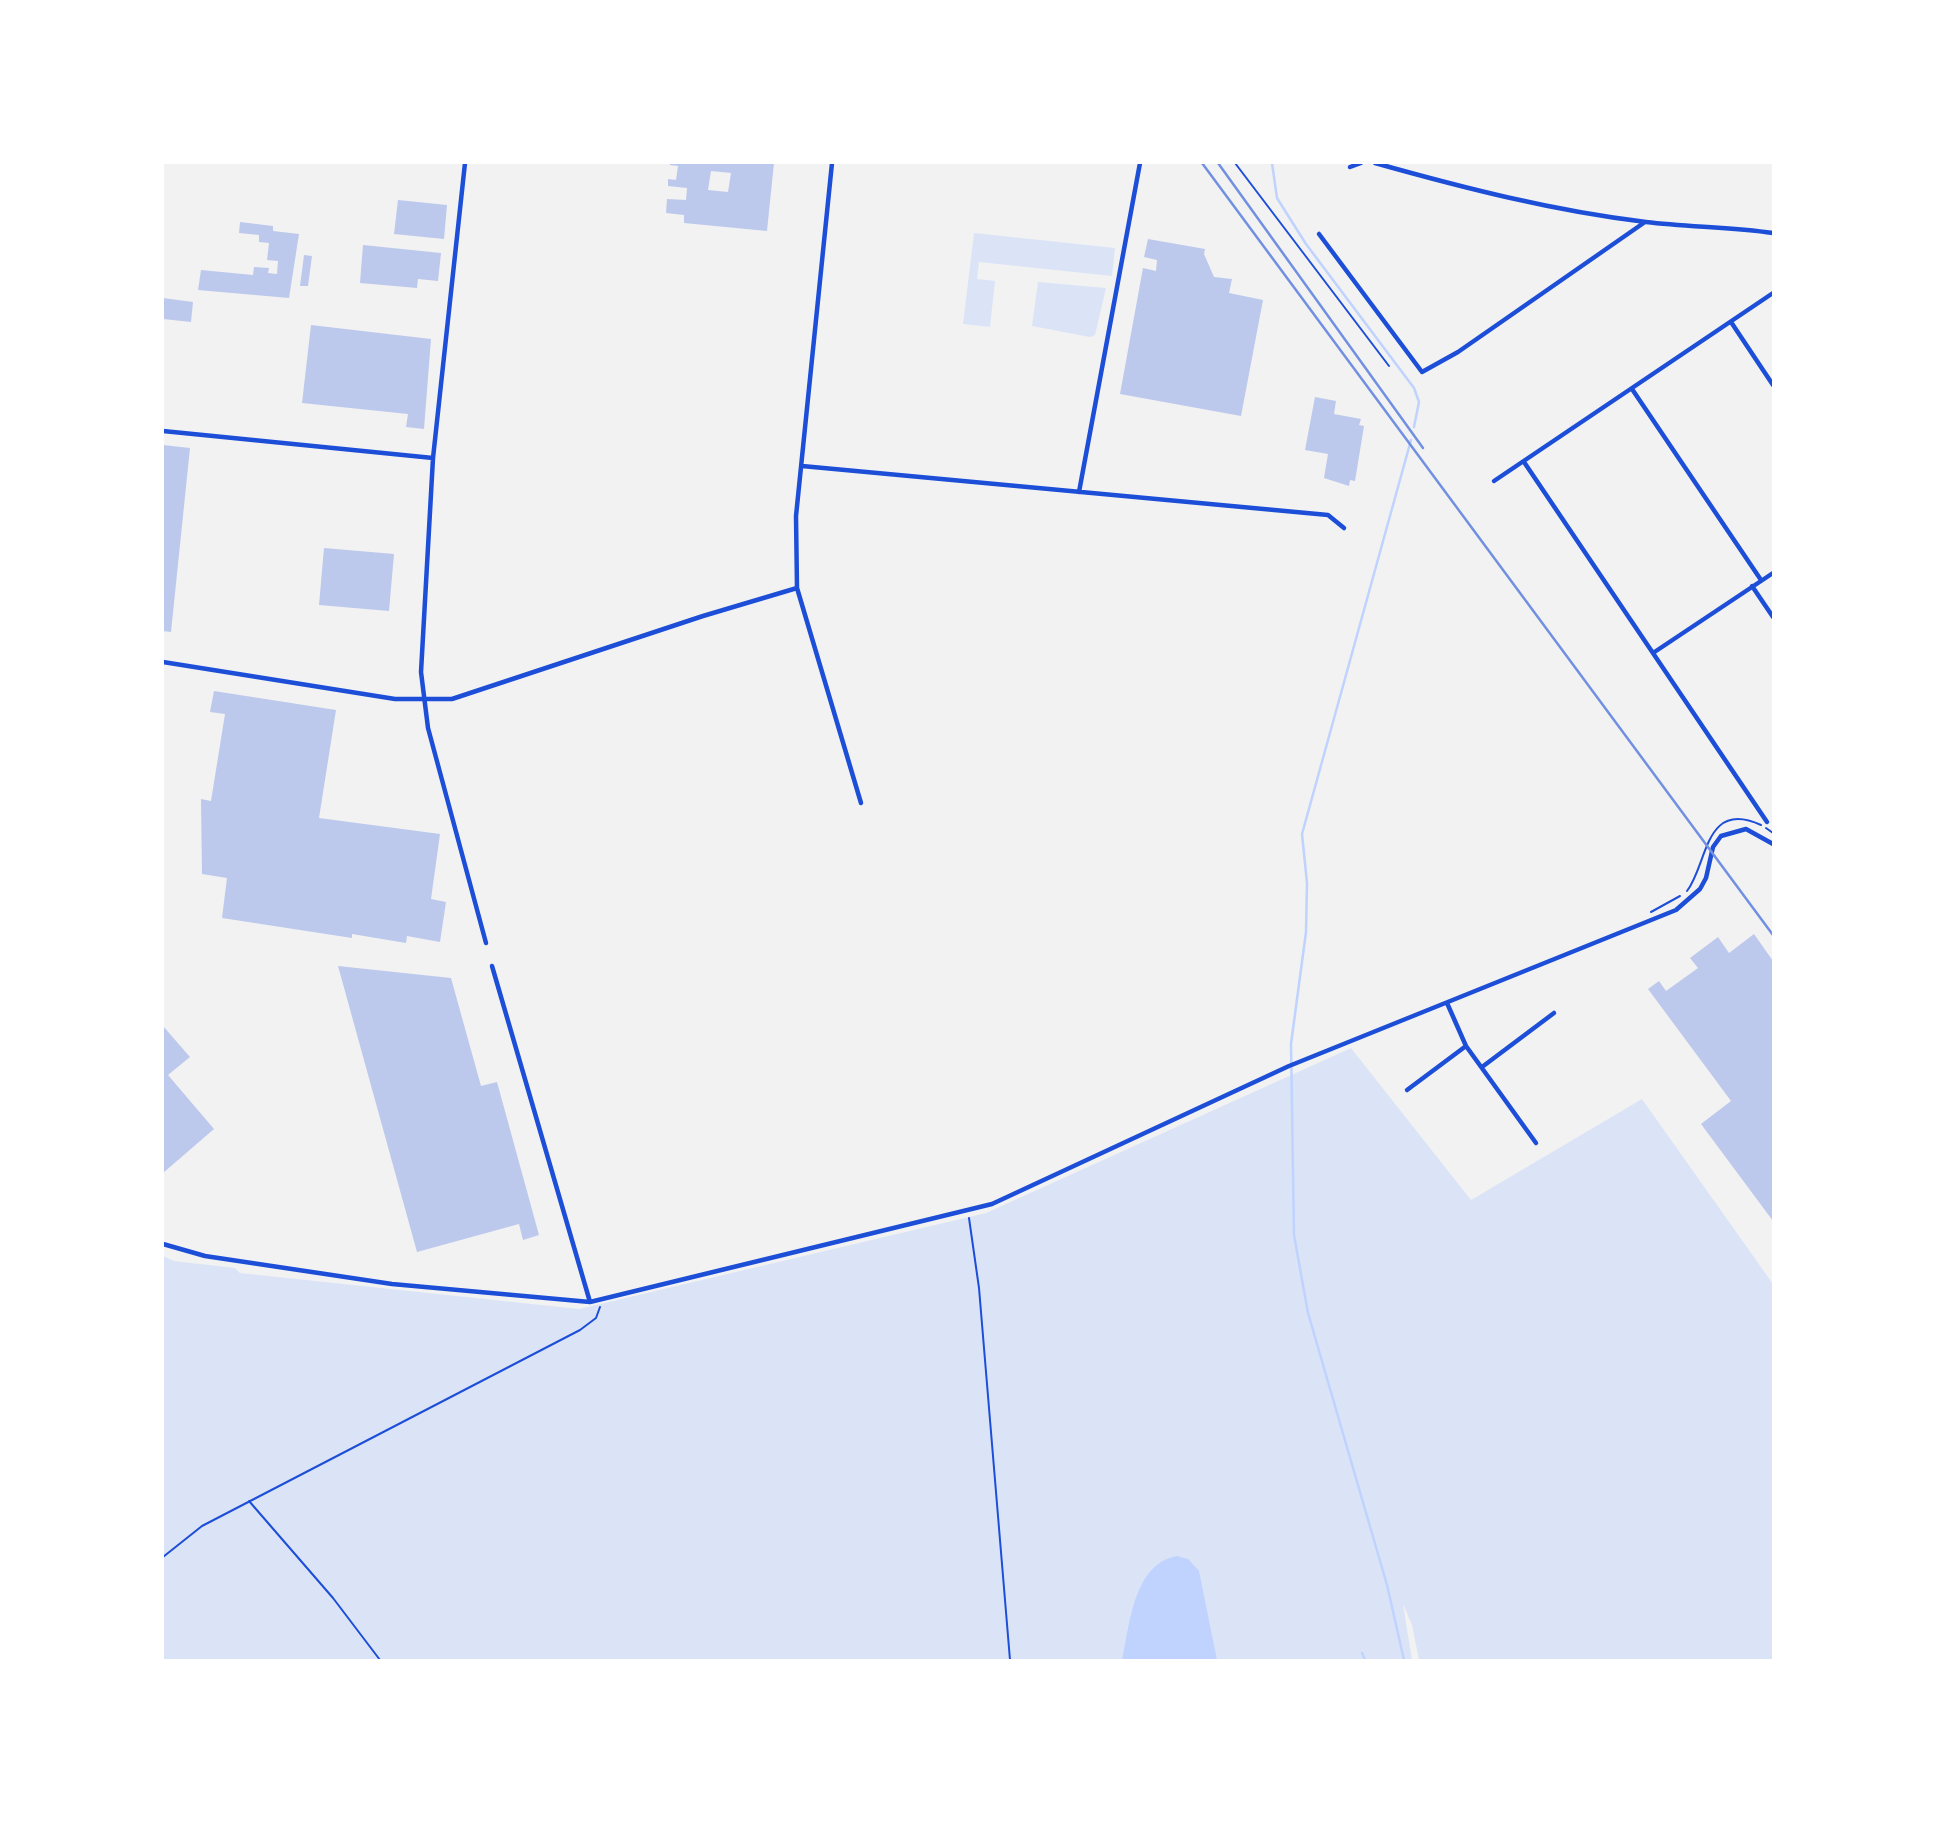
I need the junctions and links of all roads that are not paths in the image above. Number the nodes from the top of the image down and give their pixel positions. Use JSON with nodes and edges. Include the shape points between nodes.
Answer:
{"nodes":[{"id":1,"x":465,"y":163,"type":"edge"},
{"id":2,"x":832,"y":163,"type":"edge"},
{"id":3,"x":1140,"y":163,"type":"edge"},
{"id":4,"x":1360,"y":163,"type":"edge"},
{"id":5,"x":1375,"y":163,"type":"edge"},
{"id":6,"x":1350,"y":167,"type":"dead end"},
{"id":7,"x":1645,"y":222,"type":"junction"},
{"id":8,"x":1773,"y":233,"type":"edge"},
{"id":9,"x":1319,"y":234,"type":"dead end"},
{"id":10,"x":1773,"y":293,"type":"edge"},
{"id":11,"x":1731,"y":322,"type":"junction"},
{"id":12,"x":1773,"y":385,"type":"edge"},
{"id":13,"x":1632,"y":389,"type":"junction"},
{"id":14,"x":163,"y":431,"type":"edge"},
{"id":15,"x":433,"y":458,"type":"junction"},
{"id":16,"x":1524,"y":462,"type":"junction"},
{"id":17,"x":802,"y":466,"type":"junction"},
{"id":18,"x":1494,"y":481,"type":"dead end"},
{"id":19,"x":1079,"y":492,"type":"junction"},
{"id":20,"x":1344,"y":528,"type":"dead end"},
{"id":21,"x":1773,"y":573,"type":"edge"},
{"id":22,"x":1761,"y":580,"type":"junction"},
{"id":23,"x":1752,"y":586,"type":"junction"},
{"id":24,"x":797,"y":588,"type":"junction"},
{"id":25,"x":1773,"y":617,"type":"edge"},
{"id":26,"x":1653,"y":653,"type":"junction"},
{"id":27,"x":163,"y":662,"type":"edge"},
{"id":28,"x":424,"y":698,"type":"junction"},
{"id":29,"x":861,"y":803,"type":"dead end"},
{"id":30,"x":1767,"y":822,"type":"dead end"},
{"id":31,"x":1773,"y":844,"type":"edge"},
{"id":32,"x":486,"y":943,"type":"dead end"},
{"id":33,"x":492,"y":966,"type":"dead end"},
{"id":34,"x":1447,"y":1003,"type":"junction"},
{"id":35,"x":1554,"y":1013,"type":"dead end"},
{"id":36,"x":1466,"y":1046,"type":"junction"},
{"id":37,"x":1482,"y":1067,"type":"junction"},
{"id":38,"x":1407,"y":1090,"type":"dead end"},
{"id":39,"x":1536,"y":1143,"type":"dead end"},
{"id":40,"x":163,"y":1244,"type":"edge"},
{"id":41,"x":590,"y":1302,"type":"junction"}],
"edges":[{"from":1,"to":15,"type":"street"},
{"from":2,"to":17,"type":"street"},
{"from":3,"to":19,"type":"street"},
{"from":4,"to":6,"type":"street"},
{"from":5,"to":7,"type":"street","via":[[1507,198]]},
{"from":7,"to":8,"type":"street"},
{"from":7,"to":9,"type":"street","via":[[1422,372]]},
{"from":10,"to":11,"type":"street"},
{"from":11,"to":12,"type":"street"},
{"from":11,"to":13,"type":"street"},
{"from":13,"to":16,"type":"street"},
{"from":13,"to":22,"type":"street"},
{"from":14,"to":15,"type":"street"},
{"from":15,"to":28,"type":"street","via":[[421,672]]},
{"from":16,"to":18,"type":"street"},
{"from":16,"to":26,"type":"street"},
{"from":17,"to":19,"type":"street"},
{"from":17,"to":24,"type":"street","via":[[796,516]]},
{"from":19,"to":20,"type":"street","via":[[1328,515]]},
{"from":21,"to":22,"type":"street"},
{"from":22,"to":23,"type":"street"},
{"from":23,"to":25,"type":"street"},
{"from":23,"to":26,"type":"street"},
{"from":24,"to":28,"type":"street","via":[[703,615],[478,693],[441,701]]},
{"from":24,"to":29,"type":"street"},
{"from":26,"to":30,"type":"street"},
{"from":27,"to":28,"type":"street","via":[[395,699]]},
{"from":28,"to":32,"type":"street"},
{"from":31,"to":34,"type":"street","via":[[1745,829],[1721,836],[1713,847],[1706,878],[1694,897],[1676,909]]},
{"from":33,"to":41,"type":"street"},
{"from":34,"to":36,"type":"street"},
{"from":34,"to":41,"type":"street","via":[[1289,1066],[992,1204]]},
{"from":35,"to":37,"type":"street"},
{"from":36,"to":37,"type":"street"},
{"from":36,"to":38,"type":"street"},
{"from":37,"to":39,"type":"street"},
{"from":40,"to":41,"type":"street","via":[[205,1256],[392,1284]]}]}
